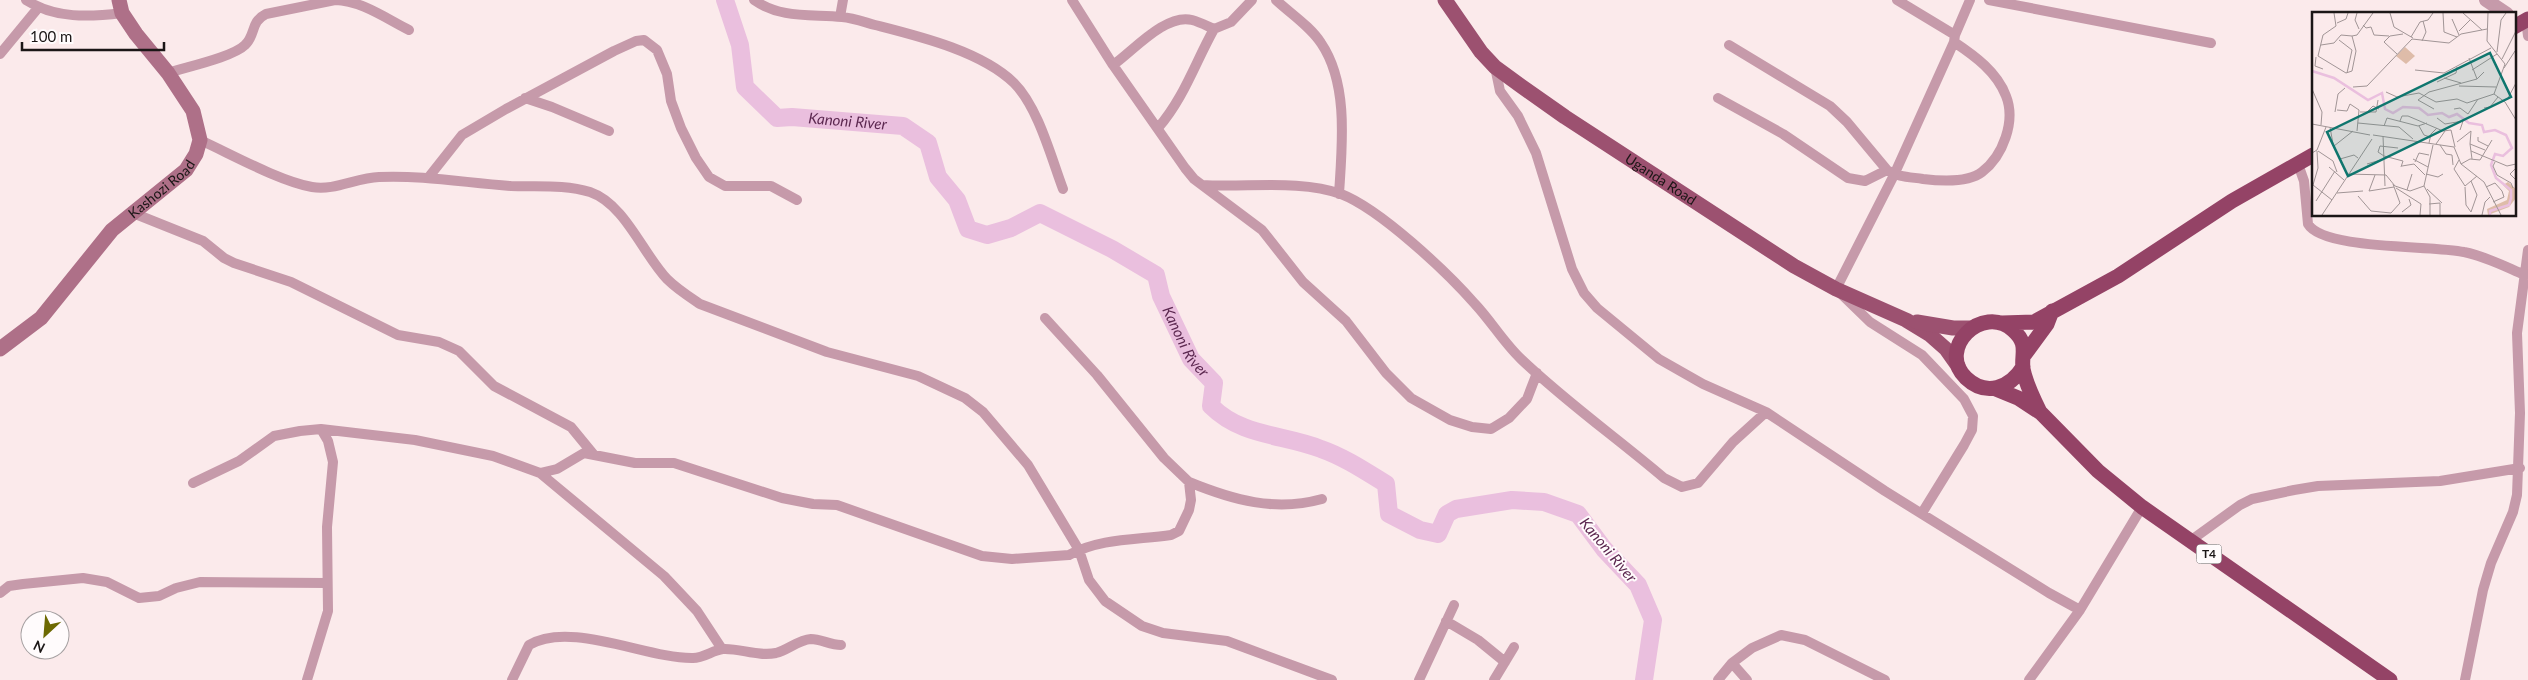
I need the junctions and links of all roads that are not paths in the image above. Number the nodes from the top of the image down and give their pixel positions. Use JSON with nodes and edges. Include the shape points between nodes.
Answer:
{"nodes":[{"id":1,"x":26,"y":0,"type":"edge"},
{"id":2,"x":754,"y":0,"type":"edge"},
{"id":3,"x":843,"y":0,"type":"edge"},
{"id":4,"x":1072,"y":0,"type":"edge"},
{"id":5,"x":1252,"y":0,"type":"edge"},
{"id":6,"x":1276,"y":0,"type":"edge"},
{"id":7,"x":1445,"y":0,"type":"edge"},
{"id":8,"x":1897,"y":0,"type":"edge"},
{"id":9,"x":1970,"y":0,"type":"edge"},
{"id":10,"x":1989,"y":0,"type":"edge"},
{"id":11,"x":2486,"y":0,"type":"edge"},
{"id":12,"x":121,"y":6,"type":"edge"},
{"id":13,"x":38,"y":8,"type":"junction"},
{"id":14,"x":2504,"y":12,"type":"edge"},
{"id":15,"x":840,"y":17,"type":"junction"},
{"id":16,"x":1214,"y":29,"type":"junction"},
{"id":17,"x":409,"y":30,"type":"dead end"},
{"id":18,"x":1955,"y":39,"type":"junction"},
{"id":19,"x":2211,"y":43,"type":"dead end"},
{"id":20,"x":1729,"y":45,"type":"dead end"},
{"id":21,"x":0,"y":54,"type":"edge"},
{"id":22,"x":1113,"y":65,"type":"junction"},
{"id":23,"x":1494,"y":67,"type":"junction"},
{"id":24,"x":168,"y":73,"type":"junction"},
{"id":25,"x":525,"y":98,"type":"junction"},
{"id":26,"x":1718,"y":98,"type":"dead end"},
{"id":27,"x":1158,"y":128,"type":"junction"},
{"id":28,"x":609,"y":131,"type":"dead end"},
{"id":29,"x":200,"y":140,"type":"junction"},
{"id":30,"x":2312,"y":156,"type":"edge"},
{"id":31,"x":2298,"y":164,"type":"junction"},
{"id":32,"x":1890,"y":173,"type":"junction"},
{"id":33,"x":428,"y":178,"type":"junction"},
{"id":34,"x":1202,"y":185,"type":"junction"},
{"id":35,"x":1063,"y":189,"type":"dead end"},
{"id":36,"x":1339,"y":194,"type":"junction"},
{"id":37,"x":797,"y":200,"type":"dead end"},
{"id":38,"x":133,"y":213,"type":"junction"},
{"id":39,"x":2528,"y":250,"type":"edge"},
{"id":40,"x":2526,"y":274,"type":"junction"},
{"id":41,"x":1836,"y":289,"type":"junction"},
{"id":42,"x":2052,"y":312,"type":"junction"},
{"id":43,"x":1045,"y":318,"type":"dead end"},
{"id":44,"x":1906,"y":320,"type":"junction"},
{"id":45,"x":2002,"y":323,"type":"junction"},
{"id":46,"x":1970,"y":328,"type":"junction"},
{"id":47,"x":0,"y":349,"type":"edge"},
{"id":48,"x":2024,"y":360,"type":"junction"},
{"id":49,"x":1958,"y":366,"type":"junction"},
{"id":50,"x":1537,"y":373,"type":"junction"},
{"id":51,"x":2523,"y":379,"type":"edge"},
{"id":52,"x":1996,"y":389,"type":"junction"},
{"id":53,"x":1766,"y":412,"type":"junction"},
{"id":54,"x":2041,"y":413,"type":"junction"},
{"id":55,"x":321,"y":429,"type":"junction"},
{"id":56,"x":594,"y":455,"type":"junction"},
{"id":57,"x":2520,"y":468,"type":"junction"},
{"id":58,"x":540,"y":473,"type":"junction"},
{"id":59,"x":1189,"y":482,"type":"junction"},
{"id":60,"x":193,"y":483,"type":"dead end"},
{"id":61,"x":1322,"y":499,"type":"dead end"},
{"id":62,"x":2142,"y":507,"type":"junction"},
{"id":63,"x":1922,"y":513,"type":"junction"},
{"id":64,"x":2190,"y":541,"type":"junction"},
{"id":65,"x":1079,"y":550,"type":"junction"},
{"id":66,"x":327,"y":583,"type":"junction"},
{"id":67,"x":0,"y":593,"type":"edge"},
{"id":68,"x":1454,"y":604,"type":"dead end"},
{"id":69,"x":2080,"y":610,"type":"junction"},
{"id":70,"x":1446,"y":621,"type":"junction"},
{"id":71,"x":840,"y":645,"type":"dead end"},
{"id":72,"x":1514,"y":647,"type":"dead end"},
{"id":73,"x":722,"y":649,"type":"junction"},
{"id":74,"x":1505,"y":662,"type":"junction"},
{"id":75,"x":1732,"y":663,"type":"junction"},
{"id":76,"x":2032,"y":676,"type":"edge"},
{"id":77,"x":306,"y":680,"type":"edge"},
{"id":78,"x":512,"y":680,"type":"edge"},
{"id":79,"x":1332,"y":680,"type":"edge"},
{"id":80,"x":1419,"y":680,"type":"edge"},
{"id":81,"x":1494,"y":680,"type":"edge"},
{"id":82,"x":1718,"y":680,"type":"edge"},
{"id":83,"x":1747,"y":680,"type":"edge"},
{"id":84,"x":1885,"y":680,"type":"edge"},
{"id":85,"x":2044,"y":680,"type":"edge"},
{"id":86,"x":2390,"y":680,"type":"edge"},
{"id":87,"x":2465,"y":680,"type":"edge"}],
"edges":[{"from":1,"to":13,"type":"street"},
{"from":2,"to":15,"type":"street","via":[[790,15]]},
{"from":3,"to":15,"type":"street"},
{"from":4,"to":22,"type":"street"},
{"from":5,"to":16,"type":"street","via":[[1231,22]]},
{"from":6,"to":36,"type":"street","via":[[1308,27],[1329,58],[1341,113]]},
{"from":7,"to":23,"type":"main road","name":"Uganda Road"},
{"from":8,"to":18,"type":"street"},
{"from":9,"to":18,"type":"street"},
{"from":10,"to":19,"type":"street"},
{"from":11,"to":14,"type":"street"},
{"from":12,"to":13,"type":"street","via":[[96,16],[63,14]]},
{"from":12,"to":24,"type":"main road"},
{"from":13,"to":21,"type":"street"},
{"from":15,"to":35,"type":"street","via":[[919,36],[996,69],[1014,83],[1039,125]]},
{"from":16,"to":22,"type":"street","via":[[1192,20],[1169,23]]},
{"from":16,"to":27,"type":"street","via":[[1176,107]]},
{"from":17,"to":24,"type":"street","via":[[360,6],[335,0],[266,14],[257,20],[249,41],[238,50]]},
{"from":18,"to":32,"type":"street"},
{"from":18,"to":32,"type":"street","via":[[1981,62],[2007,97],[2008,134],[1982,172],[1967,179],[1940,180]]},
{"from":20,"to":32,"type":"street","via":[[1830,106]]},
{"from":22,"to":27,"type":"street"},
{"from":23,"to":41,"type":"main road","name":"Uganda Road","via":[[1794,266]]},
{"from":23,"to":53,"type":"street","via":[[1500,91],[1518,116],[1536,153],[1564,248],[1584,293],[1597,308],[1659,360]]},
{"from":24,"to":29,"type":"main road","via":[[193,111]]},
{"from":25,"to":28,"type":"street"},
{"from":25,"to":33,"type":"street","via":[[462,135]]},
{"from":25,"to":37,"type":"street","via":[[636,41],[649,42],[657,50],[667,74],[671,101],[681,128],[709,177],[725,186],[771,186]]},
{"from":26,"to":32,"type":"street","via":[[1783,134],[1848,178],[1866,181]]},
{"from":27,"to":34,"type":"street","via":[[1176,158]]},
{"from":29,"to":33,"type":"street","via":[[311,187],[326,188],[377,177]]},
{"from":29,"to":38,"type":"main road","name":"Kashozi Road","via":[[186,170]]},
{"from":30,"to":31,"type":"highway"},
{"from":31,"to":40,"type":"street","via":[[2304,181],[2308,224],[2322,236],[2363,244],[2465,252]]},
{"from":31,"to":42,"type":"highway","via":[[2232,201],[2118,276]]},
{"from":32,"to":41,"type":"street"},
{"from":33,"to":65,"type":"street","via":[[510,186],[572,187],[592,192],[609,203],[666,278],[700,304],[827,352],[918,376],[965,398],[983,412],[1028,465]]},
{"from":34,"to":36,"type":"street","via":[[1292,187]]},
{"from":34,"to":50,"type":"street","via":[[1262,230],[1303,282],[1346,321],[1386,373],[1411,398],[1434,412],[1472,427],[1491,429],[1509,418],[1527,399]]},
{"from":36,"to":50,"type":"street","via":[[1382,220],[1443,271]]},
{"from":38,"to":47,"type":"main road","name":"Kashozi Road","via":[[112,230],[41,318]]},
{"from":38,"to":56,"type":"street","via":[[203,240],[234,263],[291,282],[398,335],[439,342],[459,351],[494,386],[571,426]]},
{"from":39,"to":40,"type":"street"},
{"from":40,"to":51,"type":"street","via":[[2517,333]]},
{"from":41,"to":44,"type":"main road","name":"Uganda Road"},
{"from":41,"to":63,"type":"street","via":[[1870,322],[1922,355],[1964,399],[1973,416],[1972,430]]},
{"from":42,"to":45,"type":"highway","via":[[2034,322]]},
{"from":42,"to":48,"type":"highway"},
{"from":43,"to":59,"type":"street","via":[[1097,375],[1164,458]]},
{"from":44,"to":46,"type":"main road","name":"Uganda Road"},
{"from":44,"to":49,"type":"main road","name":"Uganda Road","via":[[1938,340]]},
{"from":45,"to":46,"type":"highway","via":[[1991,321]]},
{"from":45,"to":48,"type":"highway","number":"T4","via":[[2014,330],[2022,341]]},
{"from":46,"to":49,"type":"highway","via":[[1958,345]]},
{"from":48,"to":52,"type":"highway","via":[[2017,377]]},
{"from":48,"to":54,"type":"highway","number":"T4","via":[[2028,388]]},
{"from":49,"to":52,"type":"highway","number":"T4","via":[[1973,384],[1984,389]]},
{"from":50,"to":53,"type":"street","via":[[1664,478],[1682,487],[1698,483],[1733,442]]},
{"from":51,"to":57,"type":"street"},
{"from":52,"to":54,"type":"highway","number":"T4"},
{"from":53,"to":63,"type":"street"},
{"from":54,"to":62,"type":"highway","number":"T4","via":[[2098,471]]},
{"from":55,"to":58,"type":"street","via":[[414,440],[500,458]]},
{"from":55,"to":60,"type":"street","via":[[274,436],[239,461]]},
{"from":55,"to":66,"type":"street","via":[[333,462],[327,527]]},
{"from":56,"to":58,"type":"street","via":[[576,456],[557,469]]},
{"from":56,"to":65,"type":"street","via":[[628,463],[674,464],[782,498],[837,505],[982,556],[1029,558],[1069,555]]},
{"from":57,"to":64,"type":"street","via":[[2440,480],[2294,490],[2240,505]]},
{"from":57,"to":87,"type":"street","via":[[2513,512],[2483,590]]},
{"from":58,"to":73,"type":"street","via":[[664,576],[697,611]]},
{"from":59,"to":61,"type":"street","via":[[1229,497],[1262,504],[1286,506]]},
{"from":59,"to":65,"type":"street","via":[[1191,500],[1179,531],[1171,535],[1115,540]]},
{"from":62,"to":64,"type":"highway","number":"T4"},
{"from":62,"to":69,"type":"street"},
{"from":63,"to":69,"type":"street"},
{"from":64,"to":86,"type":"highway","number":"T4"},
{"from":65,"to":79,"type":"street","via":[[1094,589],[1142,626],[1163,633],[1227,641]]},
{"from":66,"to":67,"type":"street","via":[[200,582],[159,596],[139,598],[107,582],[83,578],[8,586]]},
{"from":66,"to":77,"type":"street","via":[[328,611]]},
{"from":68,"to":70,"type":"street"},
{"from":69,"to":76,"type":"street"},
{"from":70,"to":74,"type":"street","via":[[1478,640]]},
{"from":70,"to":80,"type":"street"},
{"from":71,"to":73,"type":"street","via":[[814,639],[770,653]]},
{"from":72,"to":74,"type":"street"},
{"from":73,"to":78,"type":"street","via":[[694,658],[552,636],[530,646]]},
{"from":74,"to":81,"type":"street"},
{"from":75,"to":82,"type":"street"},
{"from":75,"to":83,"type":"street"},
{"from":75,"to":84,"type":"street","via":[[1752,648],[1781,635],[1805,640]]},
{"from":76,"to":85,"type":"street"}]}
